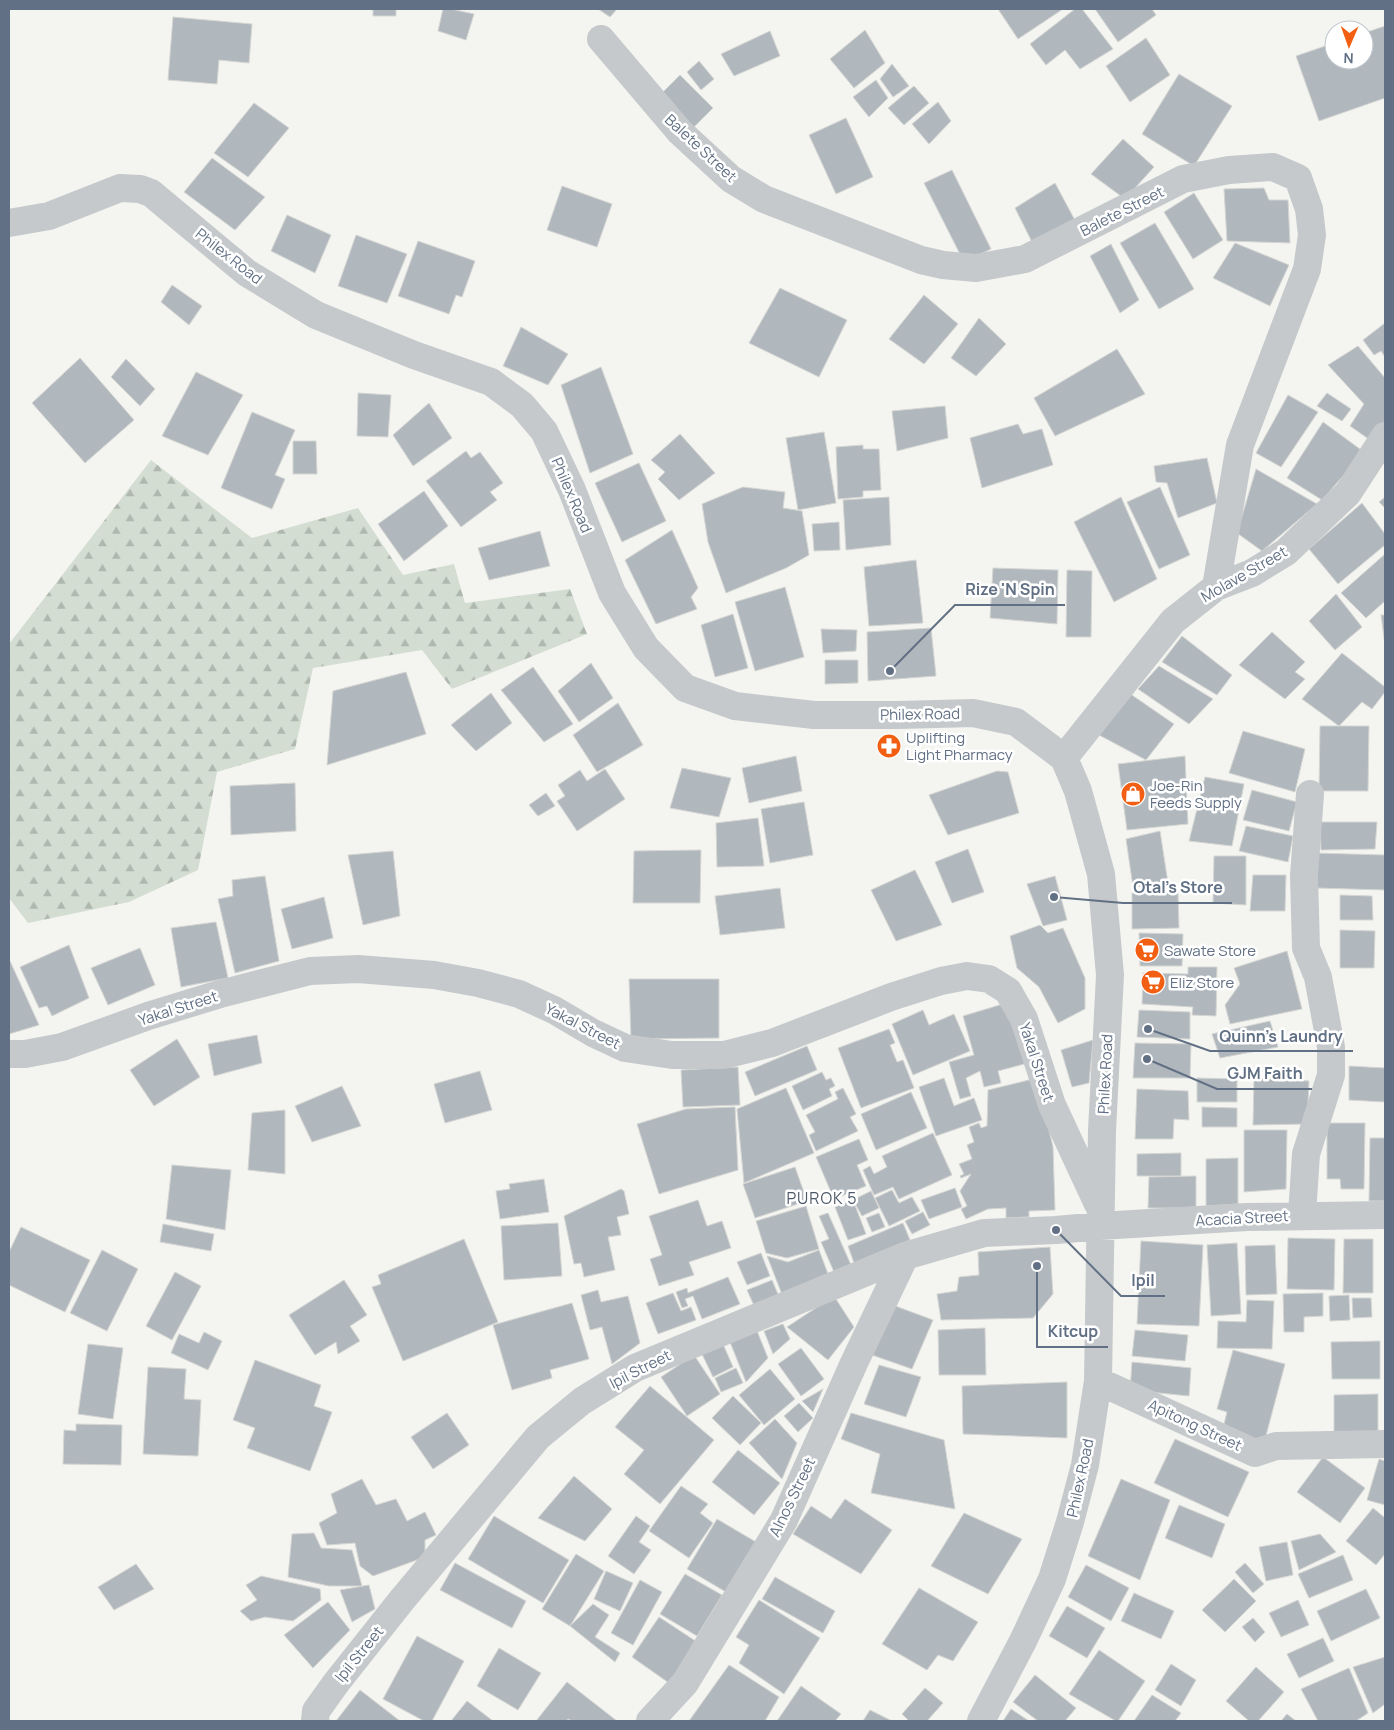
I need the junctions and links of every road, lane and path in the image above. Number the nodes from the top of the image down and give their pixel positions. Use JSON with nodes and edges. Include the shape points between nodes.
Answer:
{"nodes":[{"id":1,"x":601,"y":40,"type":"dead end"},
{"id":2,"x":9,"y":223,"type":"edge"},
{"id":3,"x":1385,"y":436,"type":"edge"},
{"id":4,"x":1216,"y":587,"type":"junction"},
{"id":5,"x":1064,"y":758,"type":"junction"},
{"id":6,"x":1310,"y":794,"type":"dead end"},
{"id":7,"x":9,"y":1054,"type":"edge"},
{"id":8,"x":1302,"y":1215,"type":"junction"},
{"id":9,"x":1385,"y":1215,"type":"edge"},
{"id":10,"x":1100,"y":1218,"type":"junction"},
{"id":11,"x":905,"y":1256,"type":"junction"},
{"id":12,"x":1098,"y":1381,"type":"junction"},
{"id":13,"x":1385,"y":1444,"type":"edge"},
{"id":14,"x":315,"y":1721,"type":"edge"},
{"id":15,"x":650,"y":1721,"type":"edge"},
{"id":16,"x":981,"y":1721,"type":"edge"}],
"edges":[{"from":1,"to":4,"type":"street","name":"Balete Street","via":[[680,132],[731,179],[764,199],[921,260],[943,265],[976,268],[1025,259],[1184,180],[1229,170],[1273,167],[1298,178],[1309,209],[1312,235],[1307,269],[1240,446]]},
{"from":2,"to":5,"type":"street","name":"Philex Road","via":[[49,216],[120,188],[140,189],[151,193],[247,274],[316,315],[491,382],[522,405],[544,431],[572,490],[612,593],[646,648],[686,688],[736,706],[814,715],[972,713],[1016,722]]},
{"from":3,"to":4,"type":"street","name":"Molave Street","via":[[1348,493],[1286,552],[1252,573]]},
{"from":4,"to":5,"type":"street","name":"Molave Street","via":[[1173,620]]},
{"from":5,"to":10,"type":"street","name":"Philex Road","via":[[1078,791],[1101,874],[1110,976]]},
{"from":6,"to":8,"type":"street","via":[[1304,876],[1306,948],[1318,977],[1331,1047],[1332,1074],[1306,1154]]},
{"from":7,"to":10,"type":"street","name":"Yakal Street","via":[[62,1047],[148,1016],[310,971],[358,969],[434,975],[478,983],[528,998],[625,1048],[672,1055],[724,1054],[772,1043],[941,981],[967,976],[989,979],[1008,991],[1024,1019],[1052,1106]]},
{"from":8,"to":9,"type":"street","name":"Acacia Street"},
{"from":8,"to":10,"type":"street","name":"Acacia Street"},
{"from":10,"to":11,"type":"street","name":"Ipil Street","via":[[1056,1230],[984,1233]]},
{"from":10,"to":12,"type":"street","name":"Philex Road"},
{"from":11,"to":14,"type":"street","name":"Ipil Street","via":[[635,1368],[582,1401],[538,1437],[457,1534],[336,1683],[316,1711]]},
{"from":11,"to":15,"type":"street","name":"Alnos Street","via":[[784,1520],[686,1683]]},
{"from":12,"to":13,"type":"street","name":"Apitong Street","via":[[1254,1453],[1276,1446]]},
{"from":12,"to":16,"type":"street","name":"Philex Road","via":[[1084,1465],[1052,1579]]}]}
